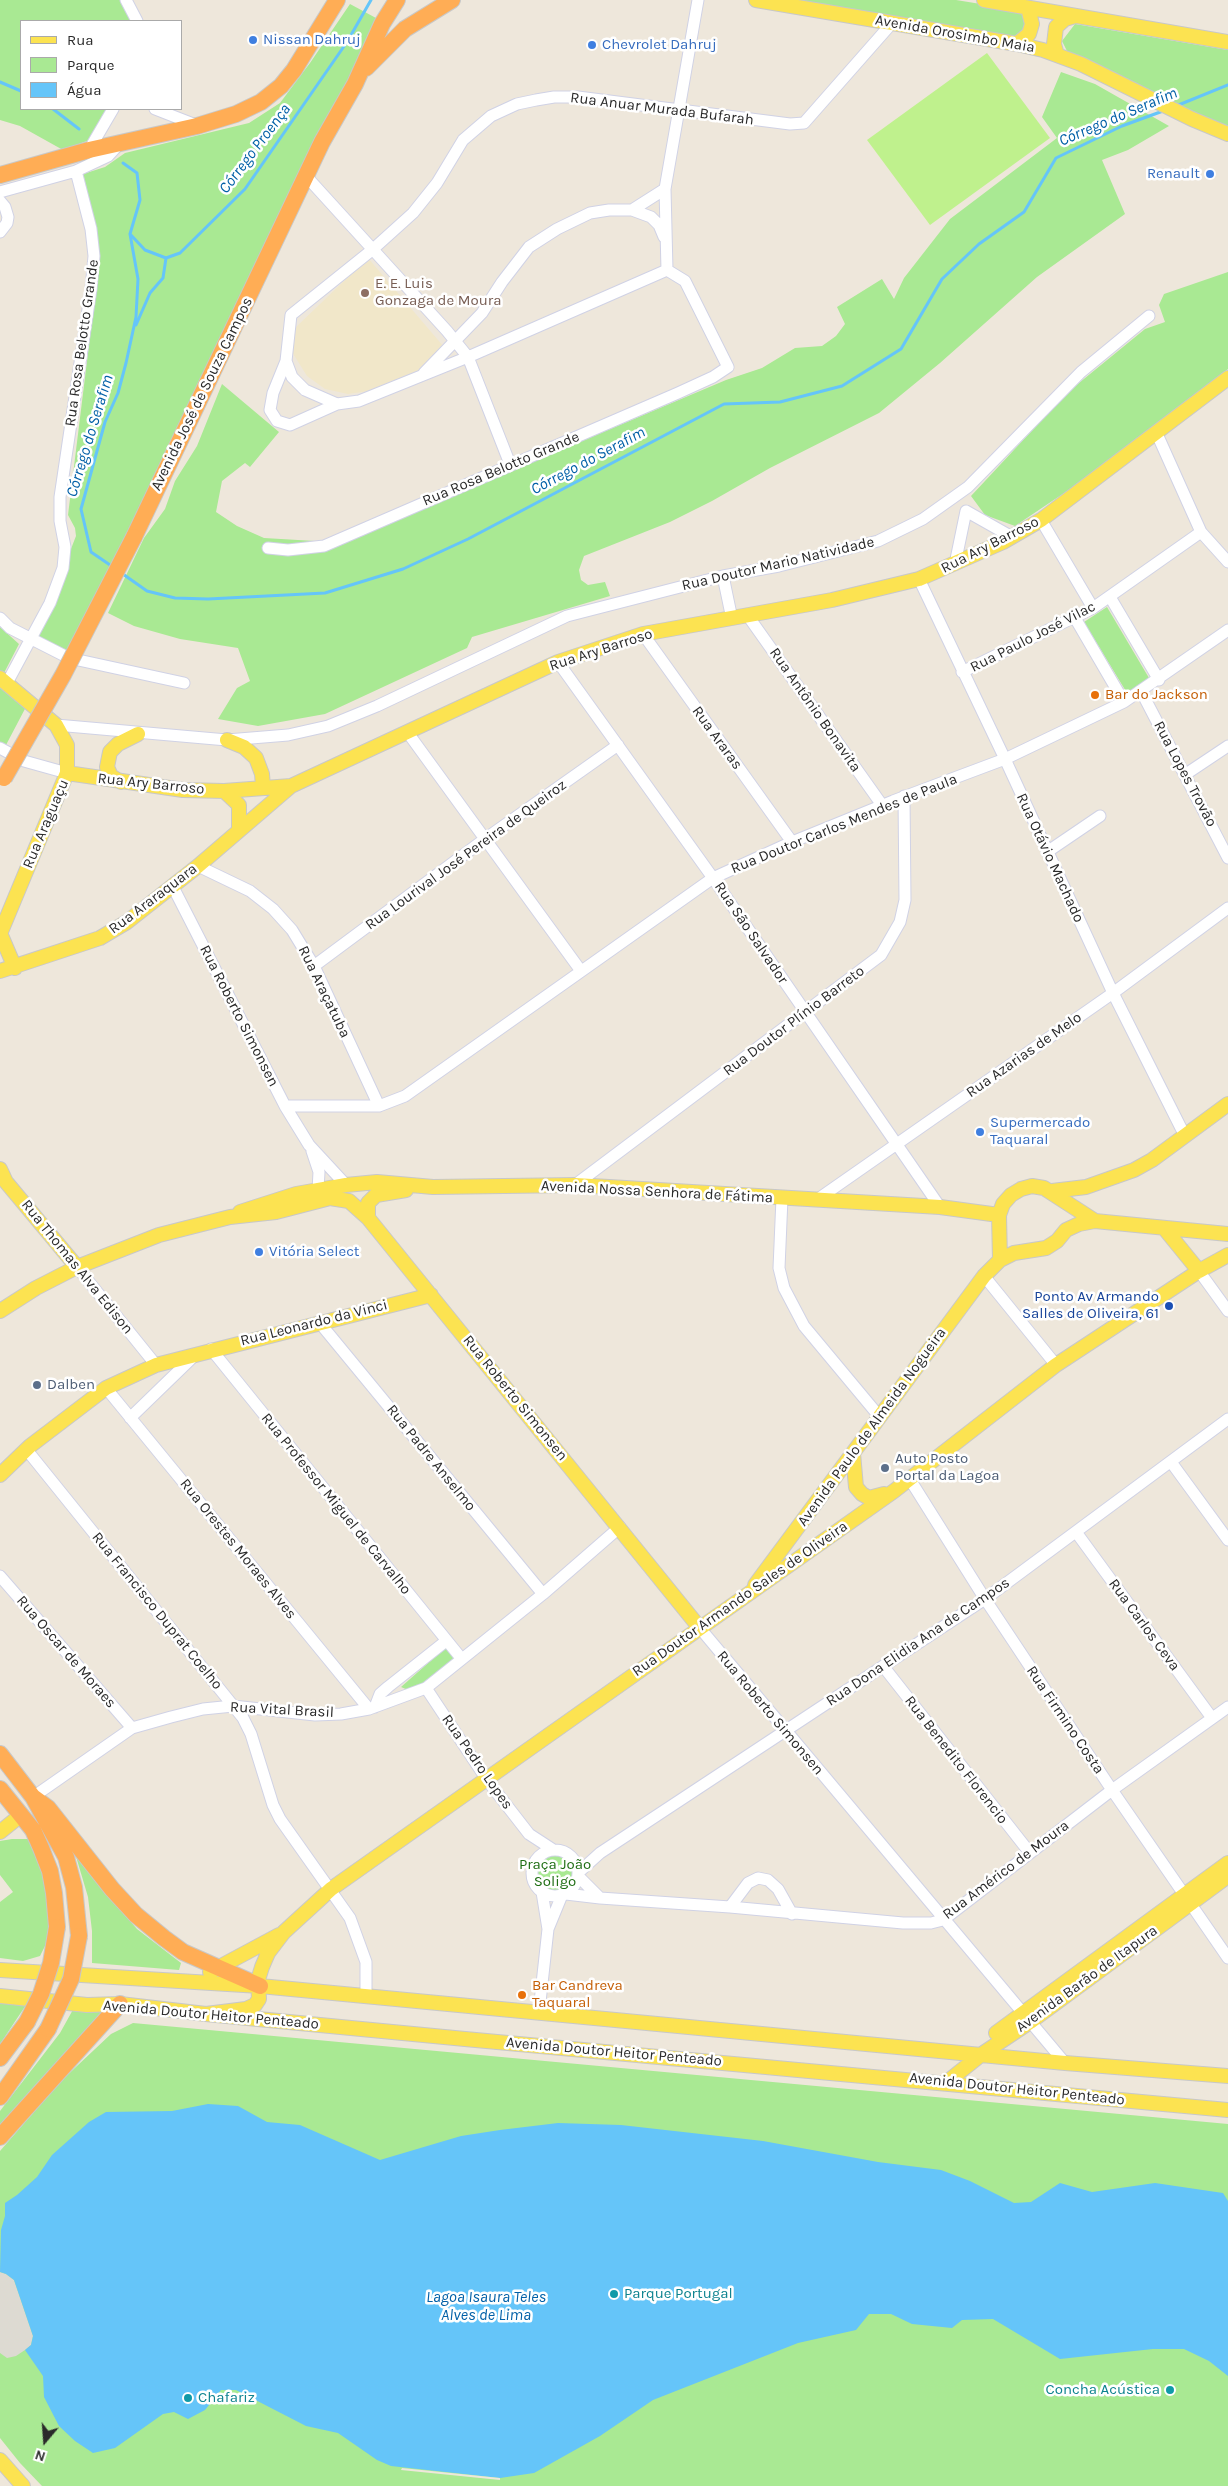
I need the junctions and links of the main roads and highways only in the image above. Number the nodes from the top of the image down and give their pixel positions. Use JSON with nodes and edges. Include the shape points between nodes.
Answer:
{"nodes":[{"id":1,"x":337,"y":0,"type":"edge"},
{"id":2,"x":397,"y":0,"type":"edge"},
{"id":3,"x":452,"y":0,"type":"edge"},
{"id":4,"x":756,"y":0,"type":"edge"},
{"id":5,"x":984,"y":0,"type":"edge"},
{"id":6,"x":1023,"y":4,"type":"edge"},
{"id":7,"x":1075,"y":16,"type":"junction"},
{"id":8,"x":1228,"y":42,"type":"edge"},
{"id":9,"x":1017,"y":44,"type":"junction"},
{"id":10,"x":1057,"y":55,"type":"junction"},
{"id":11,"x":354,"y":84,"type":"junction"},
{"id":12,"x":1228,"y":134,"type":"edge"},
{"id":13,"x":0,"y":175,"type":"edge"},
{"id":14,"x":1227,"y":380,"type":"edge"},
{"id":15,"x":4,"y":680,"type":"edge"},
{"id":16,"x":138,"y":734,"type":"road end"},
{"id":17,"x":227,"y":740,"type":"road end"},
{"id":18,"x":67,"y":773,"type":"junction"},
{"id":19,"x":2,"y":782,"type":"edge"},
{"id":20,"x":121,"y":783,"type":"junction"},
{"id":21,"x":291,"y":786,"type":"junction"},
{"id":22,"x":263,"y":787,"type":"junction"},
{"id":23,"x":224,"y":791,"type":"junction"},
{"id":24,"x":239,"y":830,"type":"junction"},
{"id":25,"x":0,"y":933,"type":"edge"},
{"id":26,"x":15,"y":968,"type":"junction"},
{"id":27,"x":0,"y":971,"type":"edge"},
{"id":28,"x":1228,"y":1104,"type":"edge"},
{"id":29,"x":0,"y":1169,"type":"edge"},
{"id":30,"x":3,"y":1184,"type":"edge"},
{"id":31,"x":346,"y":1184,"type":"junction"},
{"id":32,"x":433,"y":1187,"type":"junction"},
{"id":33,"x":1052,"y":1191,"type":"junction"},
{"id":34,"x":999,"y":1215,"type":"junction"},
{"id":35,"x":230,"y":1217,"type":"junction"},
{"id":36,"x":368,"y":1218,"type":"junction"},
{"id":37,"x":1094,"y":1221,"type":"junction"},
{"id":38,"x":1164,"y":1228,"type":"junction"},
{"id":39,"x":1228,"y":1234,"type":"edge"},
{"id":40,"x":1228,"y":1255,"type":"edge"},
{"id":41,"x":1000,"y":1260,"type":"junction"},
{"id":42,"x":77,"y":1267,"type":"junction"},
{"id":43,"x":1199,"y":1271,"type":"junction"},
{"id":44,"x":431,"y":1295,"type":"junction"},
{"id":45,"x":0,"y":1311,"type":"edge"},
{"id":46,"x":854,"y":1453,"type":"junction"},
{"id":47,"x":0,"y":1475,"type":"edge"},
{"id":48,"x":894,"y":1491,"type":"junction"},
{"id":49,"x":747,"y":1596,"type":"junction"},
{"id":50,"x":699,"y":1627,"type":"junction"},
{"id":51,"x":0,"y":1754,"type":"edge"},
{"id":52,"x":0,"y":1789,"type":"edge"},
{"id":53,"x":33,"y":1797,"type":"junction"},
{"id":54,"x":21,"y":1815,"type":"junction"},
{"id":55,"x":0,"y":1832,"type":"edge"},
{"id":56,"x":1228,"y":1863,"type":"edge"},
{"id":57,"x":1228,"y":1876,"type":"edge"},
{"id":58,"x":1187,"y":1900,"type":"junction"},
{"id":59,"x":284,"y":1932,"type":"junction"},
{"id":60,"x":216,"y":1968,"type":"junction"},
{"id":61,"x":0,"y":1970,"type":"edge"},
{"id":62,"x":185,"y":1980,"type":"junction"},
{"id":63,"x":260,"y":1986,"type":"junction"},
{"id":64,"x":0,"y":1996,"type":"edge"},
{"id":65,"x":120,"y":2004,"type":"junction"},
{"id":66,"x":206,"y":2014,"type":"junction"},
{"id":67,"x":1026,"y":2018,"type":"junction"},
{"id":68,"x":942,"y":2050,"type":"junction"},
{"id":69,"x":982,"y":2054,"type":"junction"},
{"id":70,"x":0,"y":2058,"type":"edge"},
{"id":71,"x":1228,"y":2076,"type":"edge"},
{"id":72,"x":947,"y":2082,"type":"junction"},
{"id":73,"x":0,"y":2097,"type":"edge"},
{"id":74,"x":1228,"y":2110,"type":"edge"},
{"id":75,"x":0,"y":2137,"type":"edge"},
{"id":76,"x":0,"y":2460,"type":"edge"},
{"id":77,"x":23,"y":2486,"type":"edge"}],
"edges":[{"from":1,"to":13,"type":"highway","via":[[294,70],[261,102],[197,126],[89,150]]},
{"from":2,"to":11,"type":"highway","name":"Avenida José de Souza Campos"},
{"from":3,"to":11,"type":"highway","via":[[405,28]]},
{"from":4,"to":9,"type":"main road","name":"Avenida Orosimbo Maia"},
{"from":5,"to":6,"type":"main road"},
{"from":6,"to":7,"type":"main road"},
{"from":6,"to":9,"type":"main road","via":[[1032,24],[1029,34]]},
{"from":7,"to":8,"type":"main road"},
{"from":7,"to":10,"type":"main road","via":[[1056,27],[1054,44]]},
{"from":9,"to":10,"type":"main road","name":"Avenida Orosimbo Maia"},
{"from":10,"to":12,"type":"main road","name":"Avenida Orosimbo Maia"},
{"from":11,"to":19,"type":"highway","name":"Avenida José de Souza Campos","bridge":true,"via":[[306,176],[134,536],[62,676]]},
{"from":14,"to":21,"type":"main road","name":"Rua Ary Barroso","via":[[1042,520],[954,564],[918,579],[832,600],[643,634],[558,662]]},
{"from":15,"to":18,"type":"main road","name":"Rua Araguaçu","via":[[56,725],[67,745]]},
{"from":16,"to":20,"type":"main road","via":[[110,752],[107,767],[111,776]]},
{"from":17,"to":22,"type":"main road","via":[[244,746],[256,758]]},
{"from":18,"to":20,"type":"main road","name":"Rua Ary Barroso"},
{"from":18,"to":25,"type":"main road","name":"Rua Araguaçu"},
{"from":20,"to":23,"type":"main road","name":"Rua Ary Barroso"},
{"from":21,"to":22,"type":"main road","name":"Rua Ary Barroso"},
{"from":21,"to":24,"type":"main road","name":"Rua Araraquara"},
{"from":22,"to":23,"type":"main road","name":"Rua Ary Barroso"},
{"from":23,"to":24,"type":"main road","via":[[238,805]]},
{"from":24,"to":26,"type":"main road","name":"Rua Araraquara","via":[[127,922],[100,938]]},
{"from":25,"to":26,"type":"main road"},
{"from":26,"to":27,"type":"main road","name":"Rua Araraquara"},
{"from":28,"to":33,"type":"main road","via":[[1134,1170],[1086,1186]]},
{"from":29,"to":30,"type":"main road","name":"Rua Thomas Alva Edison"},
{"from":30,"to":42,"type":"main road","name":"Rua Thomas Alva Edison"},
{"from":31,"to":32,"type":"main road","name":"Avenida Nossa Senhora de Fátima","via":[[377,1182]]},
{"from":31,"to":35,"type":"main road","name":"Avenida Nossa Senhora de Fátima","via":[[263,1203]]},
{"from":31,"to":36,"type":"main road"},
{"from":32,"to":34,"type":"main road","name":"Avenida Nossa Senhora de Fátima","via":[[575,1185],[940,1207]]},
{"from":32,"to":36,"type":"main road","via":[[376,1196],[368,1203]]},
{"from":33,"to":34,"type":"main road","via":[[1032,1186],[1021,1189],[1003,1204]]},
{"from":33,"to":37,"type":"main road"},
{"from":34,"to":41,"type":"main road"},
{"from":35,"to":36,"type":"main road","name":"Avenida Nossa Senhora de Fátima","via":[[276,1212],[336,1198],[353,1204]]},
{"from":35,"to":42,"type":"main road","name":"Avenida Nossa Senhora de Fátima","via":[[159,1235]]},
{"from":36,"to":44,"type":"main road","name":"Rua Roberto Simonsen"},
{"from":37,"to":38,"type":"main road"},
{"from":37,"to":41,"type":"main road","via":[[1066,1230],[1046,1248],[1014,1253]]},
{"from":38,"to":39,"type":"main road"},
{"from":38,"to":43,"type":"main road"},
{"from":40,"to":43,"type":"main road","name":"Rua Doutor Armando Sales de Oliveira"},
{"from":41,"to":46,"type":"main road","name":"Avenida Paulo de Almeida Nogueira","via":[[984,1276]]},
{"from":42,"to":45,"type":"main road","name":"Avenida Nossa Senhora de Fátima"},
{"from":43,"to":48,"type":"main road","name":"Rua Doutor Armando Sales de Oliveira","via":[[1056,1365]]},
{"from":44,"to":47,"type":"main road","name":"Rua Leonardo da Vinci","via":[[156,1365],[106,1388],[26,1449]]},
{"from":44,"to":50,"type":"main road","name":"Rua Roberto Simonsen"},
{"from":46,"to":48,"type":"main road","via":[[856,1487],[862,1494],[869,1498]]},
{"from":46,"to":49,"type":"main road","name":"Avenida Paulo de Almeida Nogueira"},
{"from":48,"to":49,"type":"main road","name":"Rua Doutor Armando Sales de Oliveira"},
{"from":49,"to":50,"type":"main road","name":"Rua Doutor Armando Sales de Oliveira"},
{"from":50,"to":59,"type":"main road","name":"Rua Doutor Armando Sales de Oliveira","via":[[331,1889]]},
{"from":51,"to":53,"type":"highway"},
{"from":52,"to":54,"type":"highway"},
{"from":53,"to":60,"type":"highway","via":[[48,1808],[136,1915],[183,1952]]},
{"from":53,"to":73,"type":"highway","bridge":true,"via":[[66,1857],[74,1887],[79,1936],[71,1979],[48,2029]]},
{"from":54,"to":55,"type":"main road"},
{"from":54,"to":70,"type":"highway","bridge":true,"via":[[33,1830],[50,1871],[57,1928],[41,1994],[27,2022]]},
{"from":56,"to":58,"type":"main road","name":"Avenida Barão de Itapura"},
{"from":57,"to":58,"type":"main road","name":"Avenida Barão de Itapura"},
{"from":58,"to":67,"type":"main road","name":"Avenida Barão de Itapura"},
{"from":59,"to":60,"type":"main road"},
{"from":59,"to":63,"type":"main road","via":[[268,1953],[258,1980]]},
{"from":60,"to":62,"type":"main road","via":[[207,1975]]},
{"from":60,"to":63,"type":"highway"},
{"from":61,"to":62,"type":"main road","name":"Avenida Doutor Heitor Penteado"},
{"from":62,"to":63,"type":"main road","name":"Avenida Doutor Heitor Penteado"},
{"from":63,"to":66,"type":"main road","via":[[255,2005]]},
{"from":63,"to":68,"type":"main road","name":"Avenida Doutor Heitor Penteado"},
{"from":64,"to":65,"type":"main road","name":"Avenida Doutor Heitor Penteado","via":[[87,2005]]},
{"from":65,"to":66,"type":"main road","name":"Avenida Doutor Heitor Penteado"},
{"from":65,"to":75,"type":"highway"},
{"from":66,"to":72,"type":"main road","name":"Avenida Doutor Heitor Penteado"},
{"from":67,"to":68,"type":"main road","name":"Avenida Barão de Itapura","via":[[969,2049]]},
{"from":67,"to":69,"type":"main road","name":"Avenida Barão de Itapura"},
{"from":68,"to":69,"type":"main road","name":"Avenida Doutor Heitor Penteado"},
{"from":69,"to":71,"type":"main road","name":"Avenida Doutor Heitor Penteado"},
{"from":69,"to":72,"type":"main road","name":"Avenida Barão de Itapura"},
{"from":72,"to":74,"type":"main road","name":"Avenida Doutor Heitor Penteado"},
{"from":76,"to":77,"type":"main road"}]}
